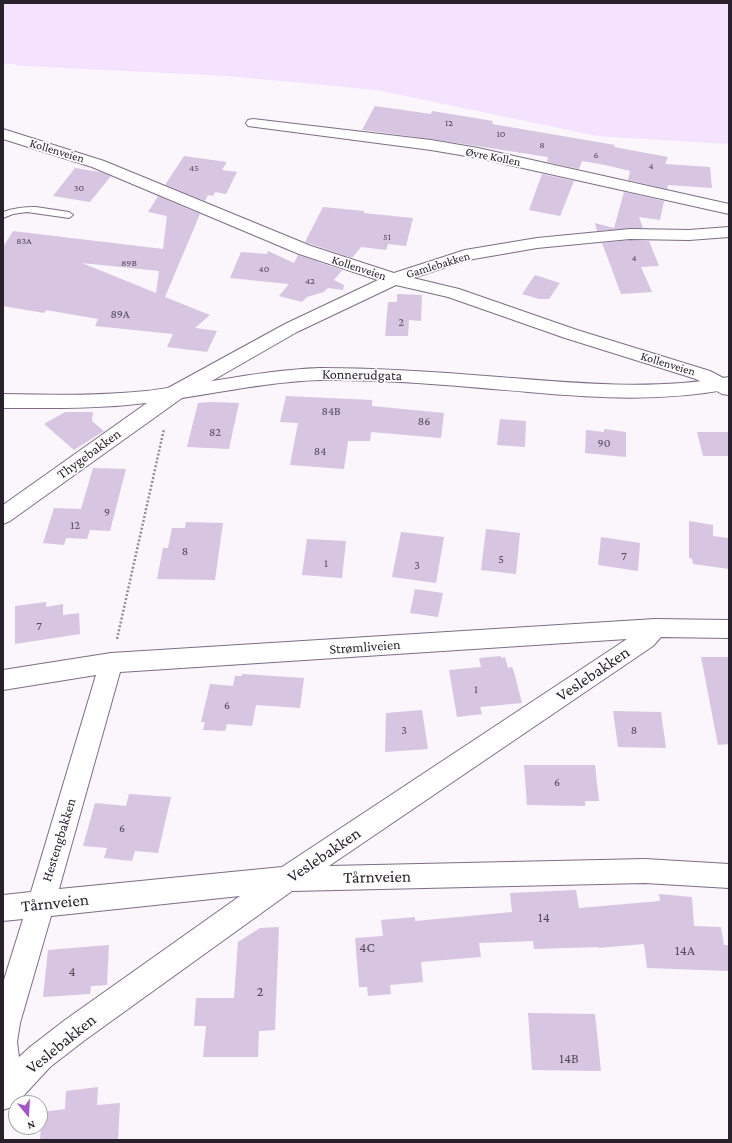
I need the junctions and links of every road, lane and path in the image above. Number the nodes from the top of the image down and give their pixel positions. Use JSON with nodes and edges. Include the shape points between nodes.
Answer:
{"nodes":[{"id":1,"x":253,"y":123,"type":"dead end"},
{"id":2,"x":3,"y":134,"type":"edge"},
{"id":3,"x":729,"y":209,"type":"edge"},
{"id":4,"x":69,"y":215,"type":"dead end"},
{"id":5,"x":3,"y":216,"type":"edge"},
{"id":6,"x":729,"y":232,"type":"edge"},
{"id":7,"x":394,"y":279,"type":"junction"},
{"id":8,"x":726,"y":386,"type":"edge"},
{"id":9,"x":175,"y":393,"type":"junction"},
{"id":10,"x":3,"y":401,"type":"edge"},
{"id":11,"x":159,"y":413,"type":"junction"},
{"id":12,"x":3,"y":516,"type":"edge"},
{"id":13,"x":655,"y":628,"type":"junction"},
{"id":14,"x":729,"y":628,"type":"edge"},
{"id":15,"x":111,"y":663,"type":"junction"},
{"id":16,"x":3,"y":680,"type":"edge"},
{"id":17,"x":729,"y":876,"type":"edge"},
{"id":18,"x":287,"y":879,"type":"junction"},
{"id":19,"x":40,"y":904,"type":"junction"},
{"id":20,"x":3,"y":908,"type":"edge"},
{"id":21,"x":3,"y":1042,"type":"edge"},
{"id":22,"x":8,"y":1089,"type":"edge"}],
"edges":[{"from":1,"to":3,"type":"street","name":"Øvre Kollen","via":[[478,153]]},
{"from":2,"to":7,"type":"street","name":"Kollenveien","via":[[98,164],[305,250]]},
{"from":4,"to":5,"type":"lane","via":[[21,210]]},
{"from":6,"to":7,"type":"street","name":"Gamlebakken","via":[[689,235],[630,234],[537,243],[465,255]]},
{"from":7,"to":8,"type":"street","name":"Kollenveien","via":[[453,293],[571,334],[703,375]]},
{"from":7,"to":9,"type":"street","name":"Gamlebakken","via":[[291,328]]},
{"from":8,"to":9,"type":"street","name":"Konnerudgata","via":[[610,392],[388,374],[317,374]]},
{"from":9,"to":10,"type":"street","name":"Konnerudgata","via":[[112,400]]},
{"from":9,"to":11,"type":"street","name":"Thygebakken"},
{"from":11,"to":12,"type":"street","name":"Thygebakken"},
{"from":11,"to":15,"type":"path","via":[[130,583]]},
{"from":13,"to":14,"type":"street","name":"Strømliveien"},
{"from":13,"to":15,"type":"street","name":"Strømliveien"},
{"from":13,"to":18,"type":"street","name":"Veslebakken","via":[[645,639]]},
{"from":15,"to":16,"type":"street","name":"Strømliveien"},
{"from":15,"to":19,"type":"street","name":"Hestengbakken"},
{"from":17,"to":18,"type":"street","name":"Tårnveien","via":[[645,871]]},
{"from":18,"to":19,"type":"street","name":"Tårnveien"},
{"from":18,"to":22,"type":"street","name":"Veslebakken","via":[[75,1030],[40,1057]]},
{"from":19,"to":20,"type":"street","name":"Tårnveien"},
{"from":19,"to":21,"type":"street","name":"Hestengbakken","via":[[5,1023]]},
{"from":21,"to":22,"type":"street","name":"Hestengbakken"}]}
